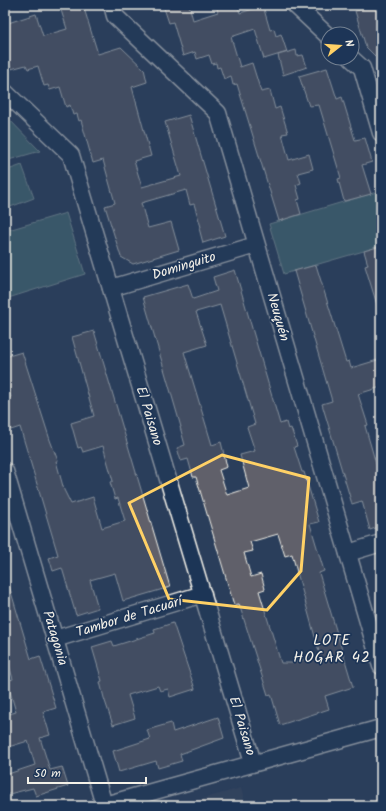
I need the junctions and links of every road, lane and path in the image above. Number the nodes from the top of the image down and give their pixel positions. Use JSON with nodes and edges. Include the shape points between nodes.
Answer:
{"nodes":[{"id":1,"x":112,"y":5,"type":"edge"},
{"id":2,"x":295,"y":5,"type":"edge"},
{"id":3,"x":320,"y":28,"type":"edge"},
{"id":4,"x":360,"y":66,"type":"edge"},
{"id":5,"x":5,"y":92,"type":"edge"},
{"id":6,"x":381,"y":133,"type":"edge"},
{"id":7,"x":256,"y":245,"type":"junction"},
{"id":8,"x":111,"y":288,"type":"junction"},
{"id":9,"x":5,"y":471,"type":"edge"},
{"id":10,"x":381,"y":543,"type":"edge"},
{"id":11,"x":348,"y":553,"type":"junction"},
{"id":12,"x":203,"y":594,"type":"junction"},
{"id":13,"x":55,"y":640,"type":"junction"},
{"id":14,"x":381,"y":666,"type":"edge"},
{"id":15,"x":381,"y":728,"type":"edge"},
{"id":16,"x":253,"y":763,"type":"junction"},
{"id":17,"x":102,"y":806,"type":"edge"}],
"edges":[{"from":1,"to":7,"type":"street","name":"Neuquén","via":[[116,16],[218,113]]},
{"from":2,"to":3,"type":"street"},
{"from":4,"to":6,"type":"street"},
{"from":5,"to":8,"type":"street","name":"El Paisano","via":[[71,155]]},
{"from":7,"to":8,"type":"street","name":"Dominguito"},
{"from":7,"to":11,"type":"street","name":"Neuquén"},
{"from":8,"to":12,"type":"street","name":"El Paisano"},
{"from":9,"to":13,"type":"street","name":"Patagonia"},
{"from":10,"to":11,"type":"street"},
{"from":11,"to":14,"type":"street","name":"Neuquén"},
{"from":12,"to":13,"type":"street","name":"Tambor de Tacuarí"},
{"from":12,"to":16,"type":"street","name":"El Paisano"},
{"from":13,"to":17,"type":"street","name":"Patagonia"},
{"from":15,"to":16,"type":"street"},
{"from":16,"to":17,"type":"street"}]}
